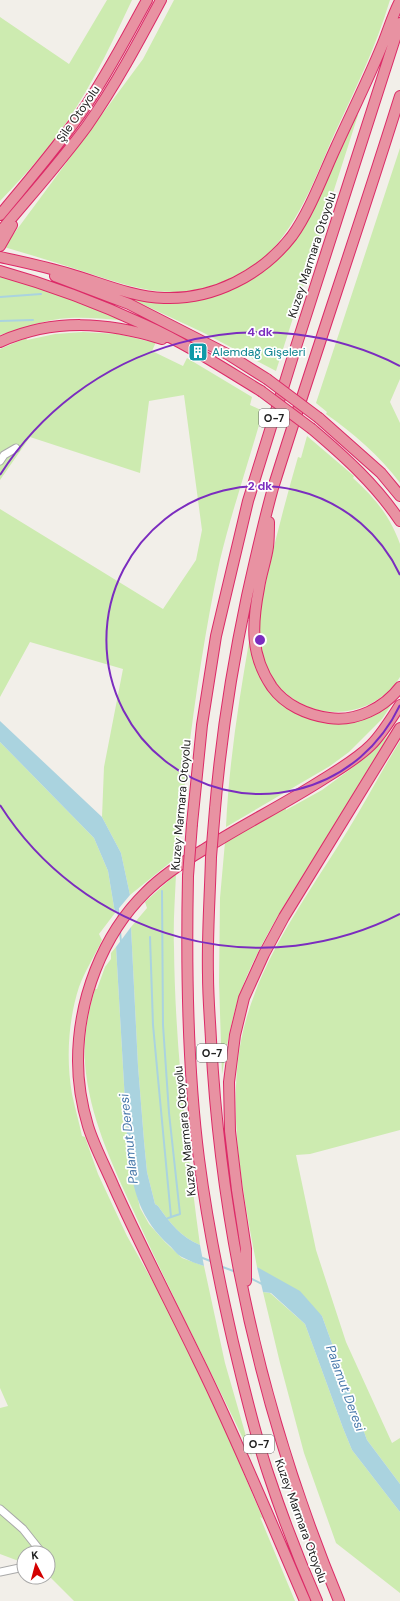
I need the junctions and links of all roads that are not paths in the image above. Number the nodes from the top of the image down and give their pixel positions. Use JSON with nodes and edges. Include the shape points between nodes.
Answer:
{"nodes":[{"id":1,"x":147,"y":0,"type":"edge"},
{"id":2,"x":161,"y":0,"type":"edge"},
{"id":3,"x":400,"y":1,"type":"edge"},
{"id":4,"x":400,"y":23,"type":"edge"},
{"id":5,"x":400,"y":96,"type":"edge"},
{"id":6,"x":21,"y":206,"type":"junction"},
{"id":7,"x":0,"y":215,"type":"edge"},
{"id":8,"x":0,"y":232,"type":"edge"},
{"id":9,"x":0,"y":246,"type":"edge"},
{"id":10,"x":0,"y":257,"type":"edge"},
{"id":11,"x":14,"y":260,"type":"junction"},
{"id":12,"x":0,"y":270,"type":"edge"},
{"id":13,"x":0,"y":342,"type":"edge"},
{"id":14,"x":185,"y":346,"type":"junction"},
{"id":15,"x":16,"y":448,"type":"dead end"},
{"id":16,"x":0,"y":461,"type":"edge"},
{"id":17,"x":273,"y":489,"type":"junction"},
{"id":18,"x":400,"y":496,"type":"edge"},
{"id":19,"x":400,"y":522,"type":"edge"},
{"id":20,"x":400,"y":687,"type":"edge"},
{"id":21,"x":400,"y":705,"type":"edge"},
{"id":22,"x":400,"y":728,"type":"edge"},
{"id":23,"x":246,"y":1301,"type":"junction"},
{"id":24,"x":0,"y":1509,"type":"edge"},
{"id":25,"x":36,"y":1545,"type":"edge"},
{"id":26,"x":16,"y":1569,"type":"edge"},
{"id":27,"x":0,"y":1572,"type":"edge"},
{"id":28,"x":305,"y":1601,"type":"edge"},
{"id":29,"x":316,"y":1601,"type":"edge"},
{"id":30,"x":340,"y":1601,"type":"edge"}],
"edges":[{"from":1,"to":7,"type":"highway","name":"Şile Otoyolu","via":[[82,112]]},
{"from":2,"to":6,"type":"highway","name":"Şile Otoyolu","via":[[88,125]]},
{"from":3,"to":11,"type":"highway","via":[[308,207],[292,236],[265,264],[246,277],[225,287],[195,295],[163,298],[129,293]]},
{"from":4,"to":29,"type":"highway","name":"Kuzey Marmara Otoyolu","number":"O-7","bridge":true,"via":[[248,501],[216,636],[202,725],[188,876],[186,962],[190,1059],[199,1157],[219,1282],[246,1398],[268,1475]]},
{"from":5,"to":17,"type":"highway","name":"Kuzey Marmara Otoyolu","number":"O-7"},
{"from":6,"to":8,"type":"highway","name":"Şile Otoyolu"},
{"from":6,"to":9,"type":"highway"},
{"from":10,"to":11,"type":"highway"},
{"from":11,"to":18,"type":"highway","bridge":true,"via":[[129,304],[229,355],[267,379],[319,418],[381,473]]},
{"from":12,"to":14,"type":"highway","via":[[102,306]]},
{"from":13,"to":14,"type":"highway","via":[[32,330],[95,325],[132,330]]},
{"from":14,"to":19,"type":"highway","bridge":true,"via":[[261,391],[312,429],[372,484]]},
{"from":15,"to":16,"type":"street"},
{"from":17,"to":20,"type":"highway","via":[[268,547],[254,621],[254,647],[265,677],[288,703],[310,714],[334,719],[372,711],[391,698]]},
{"from":17,"to":23,"type":"highway","name":"Kuzey Marmara Otoyolu","number":"O-7","bridge":true,"via":[[237,643],[224,719],[211,857],[208,976],[214,1097],[235,1249]]},
{"from":21,"to":28,"type":"highway","via":[[370,746],[339,769],[174,868],[143,894],[104,949],[85,1003],[79,1037],[78,1064],[88,1128],[145,1254],[232,1429]]},
{"from":22,"to":23,"type":"highway","via":[[284,917],[244,998],[235,1035],[229,1082],[230,1131],[246,1248]]},
{"from":23,"to":30,"type":"highway","name":"Kuzey Marmara Otoyolu","number":"O-7","via":[[256,1353],[282,1446],[308,1523]]},
{"from":24,"to":25,"type":"street","via":[[23,1529]]},
{"from":26,"to":27,"type":"street"}]}
